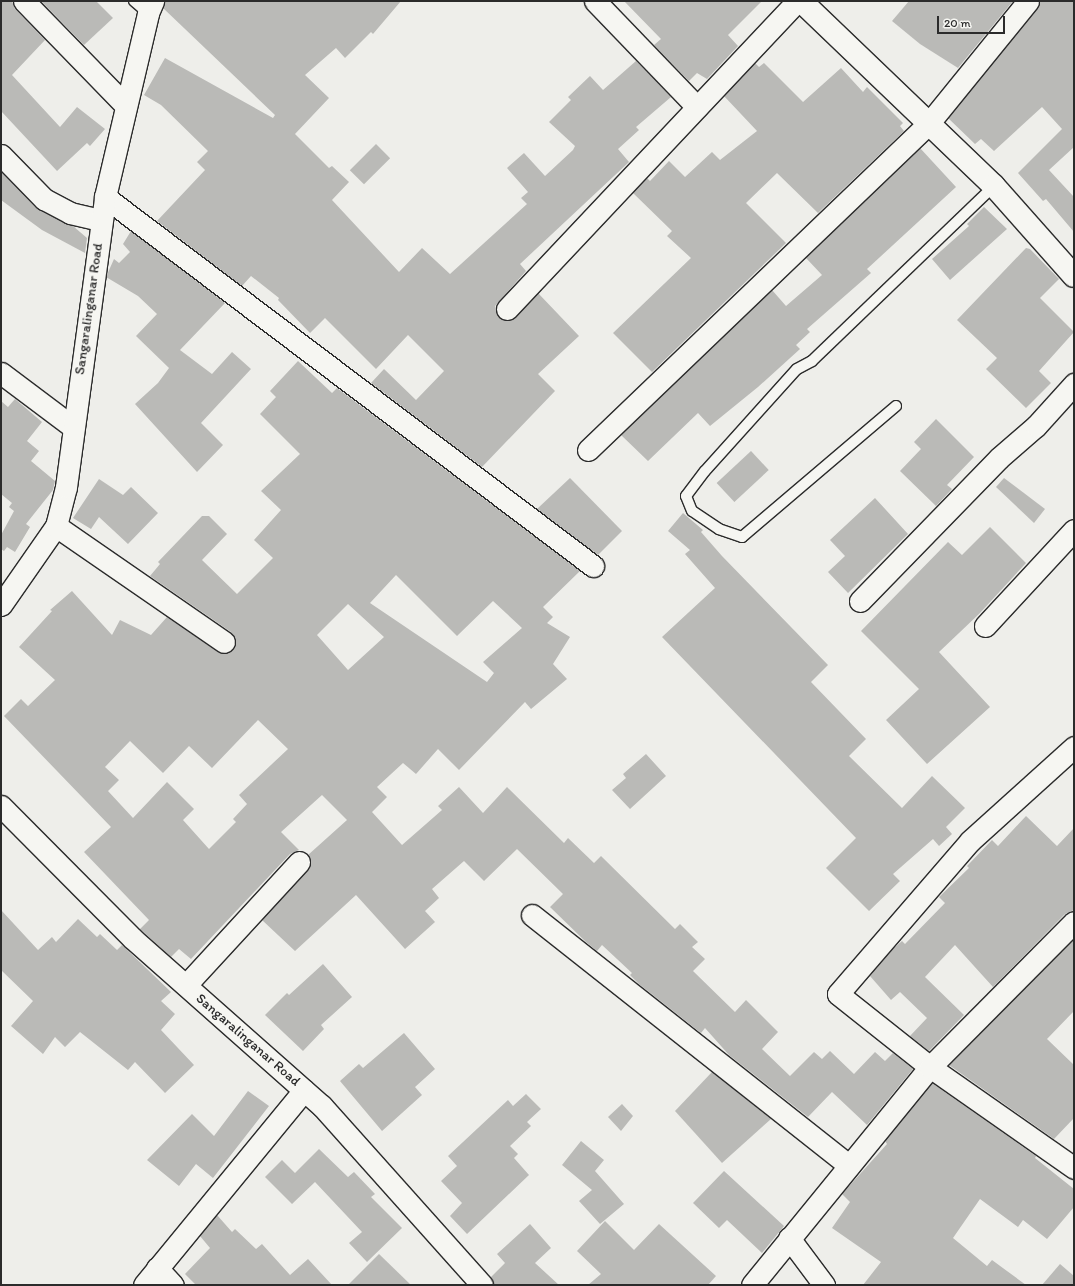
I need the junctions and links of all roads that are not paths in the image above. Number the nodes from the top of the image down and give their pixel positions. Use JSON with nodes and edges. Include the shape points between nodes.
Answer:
{"nodes":[{"id":1,"x":24,"y":1,"type":"edge"},
{"id":2,"x":595,"y":1,"type":"edge"},
{"id":3,"x":796,"y":1,"type":"edge"},
{"id":4,"x":801,"y":1,"type":"edge"},
{"id":5,"x":1028,"y":1,"type":"edge"},
{"id":6,"x":145,"y":5,"type":"edge"},
{"id":7,"x":126,"y":106,"type":"junction"},
{"id":8,"x":697,"y":107,"type":"junction"},
{"id":9,"x":929,"y":124,"type":"junction"},
{"id":10,"x":1,"y":155,"type":"edge"},
{"id":11,"x":994,"y":186,"type":"junction"},
{"id":12,"x":105,"y":197,"type":"junction"},
{"id":13,"x":101,"y":220,"type":"junction"},
{"id":14,"x":1074,"y":276,"type":"edge"},
{"id":15,"x":507,"y":309,"type":"dead end"},
{"id":16,"x":1,"y":373,"type":"edge"},
{"id":17,"x":1074,"y":384,"type":"edge"},
{"id":18,"x":896,"y":406,"type":"dead end"},
{"id":19,"x":73,"y":426,"type":"junction"},
{"id":20,"x":588,"y":450,"type":"dead end"},
{"id":21,"x":56,"y":526,"type":"junction"},
{"id":22,"x":1074,"y":530,"type":"edge"},
{"id":23,"x":593,"y":566,"type":"dead end"},
{"id":24,"x":860,"y":601,"type":"dead end"},
{"id":25,"x":1,"y":605,"type":"edge"},
{"id":26,"x":985,"y":626,"type":"dead end"},
{"id":27,"x":224,"y":642,"type":"dead end"},
{"id":28,"x":1074,"y":747,"type":"edge"},
{"id":29,"x":1,"y":806,"type":"edge"},
{"id":30,"x":299,"y":862,"type":"dead end"},
{"id":31,"x":532,"y":915,"type":"dead end"},
{"id":32,"x":1074,"y":922,"type":"edge"},
{"id":33,"x":186,"y":985,"type":"junction"},
{"id":34,"x":930,"y":1067,"type":"junction"},
{"id":35,"x":304,"y":1090,"type":"junction"},
{"id":36,"x":849,"y":1165,"type":"junction"},
{"id":37,"x":1074,"y":1168,"type":"edge"},
{"id":38,"x":789,"y":1238,"type":"junction"},
{"id":39,"x":156,"y":1268,"type":"junction"},
{"id":40,"x":144,"y":1285,"type":"edge"},
{"id":41,"x":173,"y":1285,"type":"edge"},
{"id":42,"x":482,"y":1285,"type":"edge"},
{"id":43,"x":752,"y":1285,"type":"edge"},
{"id":44,"x":824,"y":1285,"type":"edge"}],
"edges":[{"from":1,"to":7,"type":"street"},
{"from":2,"to":8,"type":"street"},
{"from":3,"to":8,"type":"street"},
{"from":4,"to":9,"type":"street"},
{"from":5,"to":9,"type":"street"},
{"from":6,"to":7,"type":"street","name":"Sangaralinganar Road"},
{"from":7,"to":12,"type":"street","name":"Sangaralinganar Road"},
{"from":8,"to":15,"type":"street"},
{"from":9,"to":11,"type":"street"},
{"from":9,"to":20,"type":"street"},
{"from":10,"to":13,"type":"street","via":[[44,199],[70,214]]},
{"from":11,"to":14,"type":"street"},
{"from":11,"to":18,"type":"lane","via":[[812,361],[797,369],[705,471],[686,496],[692,511],[719,529],[742,537]]},
{"from":12,"to":13,"type":"street","name":"Sangaralinganar Road"},
{"from":12,"to":23,"type":"street"},
{"from":13,"to":19,"type":"street","name":"Sangaralinganar Road"},
{"from":16,"to":19,"type":"street"},
{"from":17,"to":24,"type":"street","via":[[1036,426],[999,458]]},
{"from":19,"to":21,"type":"street","name":"Sangaralinganar Road","via":[[66,487]]},
{"from":21,"to":25,"type":"street","name":"Sangaralinganar Road"},
{"from":21,"to":27,"type":"street"},
{"from":22,"to":26,"type":"street"},
{"from":28,"to":34,"type":"street","via":[[970,841],[838,994]]},
{"from":29,"to":33,"type":"street","name":"Sangaralinganar Road","via":[[132,938]]},
{"from":30,"to":33,"type":"street"},
{"from":31,"to":36,"type":"street"},
{"from":32,"to":34,"type":"street"},
{"from":33,"to":35,"type":"street","name":"Sangaralinganar Road"},
{"from":34,"to":36,"type":"street"},
{"from":34,"to":37,"type":"street"},
{"from":35,"to":39,"type":"street"},
{"from":35,"to":42,"type":"street","name":"Sangaralinganar Road","via":[[322,1106]]},
{"from":36,"to":38,"type":"street"},
{"from":38,"to":43,"type":"street"},
{"from":38,"to":44,"type":"street"},
{"from":39,"to":40,"type":"street"},
{"from":39,"to":41,"type":"street"}]}
